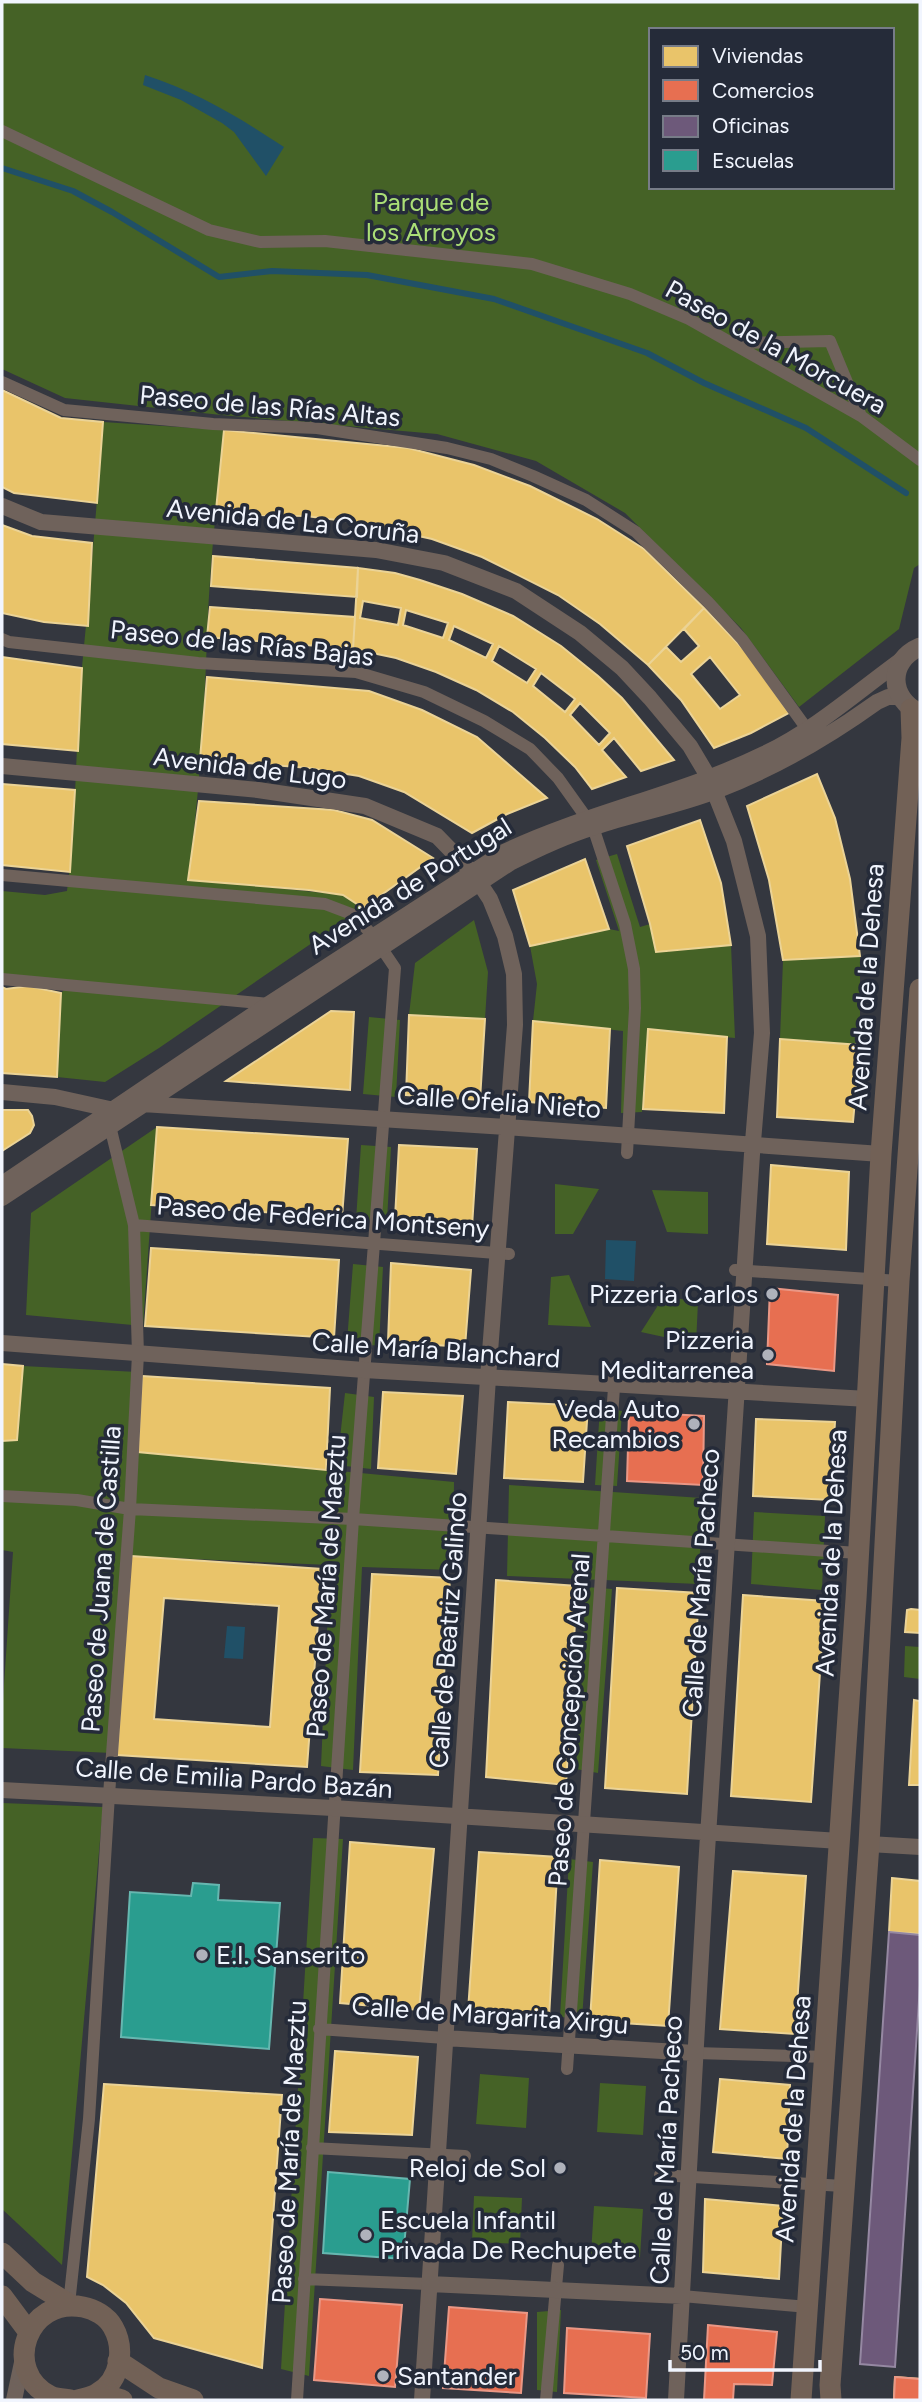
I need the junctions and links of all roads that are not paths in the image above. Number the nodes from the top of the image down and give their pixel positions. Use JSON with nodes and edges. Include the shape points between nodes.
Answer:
{"nodes":[{"id":1,"x":2,"y":131,"type":"edge"},
{"id":2,"x":731,"y":343,"type":"junction"},
{"id":3,"x":2,"y":382,"type":"edge"},
{"id":4,"x":861,"y":416,"type":"junction"},
{"id":5,"x":920,"y":460,"type":"edge"},
{"id":6,"x":2,"y":506,"type":"edge"},
{"id":7,"x":2,"y":639,"type":"edge"},
{"id":8,"x":916,"y":648,"type":"edge"},
{"id":9,"x":911,"y":706,"type":"edge"},
{"id":10,"x":807,"y":729,"type":"junction"},
{"id":11,"x":2,"y":766,"type":"edge"},
{"id":12,"x":712,"y":785,"type":"junction"},
{"id":13,"x":591,"y":822,"type":"junction"},
{"id":14,"x":2,"y":875,"type":"edge"},
{"id":15,"x":476,"y":877,"type":"junction"},
{"id":16,"x":377,"y":942,"type":"junction"},
{"id":17,"x":2,"y":979,"type":"edge"},
{"id":18,"x":920,"y":989,"type":"edge"},
{"id":19,"x":269,"y":1004,"type":"junction"},
{"id":20,"x":2,"y":1092,"type":"edge"},
{"id":21,"x":145,"y":1103,"type":"junction"},
{"id":22,"x":112,"y":1118,"type":"junction"},
{"id":23,"x":383,"y":1120,"type":"junction"},
{"id":24,"x":506,"y":1127,"type":"junction"},
{"id":25,"x":628,"y":1135,"type":"junction"},
{"id":26,"x":753,"y":1144,"type":"junction"},
{"id":27,"x":627,"y":1153,"type":"dead end"},
{"id":28,"x":881,"y":1154,"type":"junction"},
{"id":29,"x":2,"y":1184,"type":"edge"},
{"id":30,"x":2,"y":1198,"type":"edge"},
{"id":31,"x":134,"y":1225,"type":"junction"},
{"id":32,"x":374,"y":1244,"type":"junction"},
{"id":33,"x":503,"y":1253,"type":"junction"},
{"id":34,"x":740,"y":1271,"type":"junction"},
{"id":35,"x":875,"y":1279,"type":"junction"},
{"id":36,"x":899,"y":1281,"type":"junction"},
{"id":37,"x":2,"y":1343,"type":"edge"},
{"id":38,"x":138,"y":1354,"type":"junction"},
{"id":39,"x":364,"y":1370,"type":"junction"},
{"id":40,"x":488,"y":1378,"type":"junction"},
{"id":41,"x":615,"y":1379,"type":"junction"},
{"id":42,"x":737,"y":1392,"type":"junction"},
{"id":43,"x":868,"y":1399,"type":"junction"},
{"id":44,"x":2,"y":1496,"type":"edge"},
{"id":45,"x":130,"y":1509,"type":"junction"},
{"id":46,"x":352,"y":1520,"type":"junction"},
{"id":47,"x":479,"y":1528,"type":"junction"},
{"id":48,"x":604,"y":1535,"type":"junction"},
{"id":49,"x":728,"y":1544,"type":"junction"},
{"id":50,"x":858,"y":1553,"type":"junction"},
{"id":51,"x":2,"y":1790,"type":"edge"},
{"id":52,"x":109,"y":1795,"type":"junction"},
{"id":53,"x":333,"y":1808,"type":"junction"},
{"id":54,"x":461,"y":1818,"type":"junction"},
{"id":55,"x":585,"y":1825,"type":"junction"},
{"id":56,"x":708,"y":1834,"type":"junction"},
{"id":57,"x":840,"y":1842,"type":"junction"},
{"id":58,"x":869,"y":1844,"type":"junction"},
{"id":59,"x":920,"y":1847,"type":"edge"},
{"id":60,"x":319,"y":2029,"type":"junction"},
{"id":61,"x":445,"y":2038,"type":"junction"},
{"id":62,"x":569,"y":2044,"type":"junction"},
{"id":63,"x":695,"y":2053,"type":"junction"},
{"id":64,"x":826,"y":2057,"type":"junction"},
{"id":65,"x":568,"y":2069,"type":"dead end"},
{"id":66,"x":312,"y":2148,"type":"junction"},
{"id":67,"x":438,"y":2155,"type":"junction"},
{"id":68,"x":465,"y":2156,"type":"dead end"},
{"id":69,"x":660,"y":2175,"type":"dead end"},
{"id":70,"x":688,"y":2177,"type":"junction"},
{"id":71,"x":817,"y":2185,"type":"junction"},
{"id":72,"x":843,"y":2186,"type":"junction"},
{"id":73,"x":2,"y":2253,"type":"edge"},
{"id":74,"x":558,"y":2265,"type":"dead end"},
{"id":75,"x":304,"y":2279,"type":"junction"},
{"id":76,"x":429,"y":2284,"type":"junction"},
{"id":77,"x":556,"y":2291,"type":"junction"},
{"id":78,"x":2,"y":2296,"type":"edge"},
{"id":79,"x":682,"y":2296,"type":"junction"},
{"id":80,"x":69,"y":2304,"type":"junction"},
{"id":81,"x":808,"y":2306,"type":"junction"},
{"id":82,"x":28,"y":2331,"type":"junction"},
{"id":83,"x":23,"y":2356,"type":"junction"},
{"id":84,"x":118,"y":2361,"type":"junction"},
{"id":85,"x":99,"y":2393,"type":"junction"},
{"id":86,"x":14,"y":2400,"type":"edge"},
{"id":87,"x":71,"y":2400,"type":"edge"},
{"id":88,"x":78,"y":2400,"type":"edge"},
{"id":89,"x":122,"y":2400,"type":"edge"},
{"id":90,"x":193,"y":2400,"type":"edge"},
{"id":91,"x":297,"y":2400,"type":"edge"},
{"id":92,"x":422,"y":2400,"type":"edge"},
{"id":93,"x":546,"y":2400,"type":"edge"},
{"id":94,"x":676,"y":2400,"type":"edge"},
{"id":95,"x":802,"y":2400,"type":"edge"},
{"id":96,"x":831,"y":2400,"type":"edge"}],
"edges":[{"from":1,"to":2,"type":"street","name":"Paseo de la Morcuera","via":[[209,230],[260,242],[325,242],[532,264],[630,294]]},
{"from":2,"to":4,"type":"street","name":"Paseo de la Morcuera"},
{"from":2,"to":4,"type":"street","via":[[830,341]]},
{"from":3,"to":10,"type":"street","name":"Paseo de las Rías Altas","via":[[64,410],[317,428],[447,448],[533,476],[586,500],[636,532],[742,639]]},
{"from":4,"to":5,"type":"street","name":"Paseo de la Morcuera"},
{"from":6,"to":12,"type":"street","name":"Avenida de La Coruña","via":[[41,522],[376,550],[468,572],[516,591],[580,633],[622,668],[691,746]]},
{"from":7,"to":13,"type":"street","name":"Paseo de las Rías Bajas","via":[[198,663],[356,672],[413,689],[484,721],[530,749]]},
{"from":8,"to":9,"type":"street","name":"Avenida de la Dehesa","via":[[896,677]]},
{"from":8,"to":10,"type":"street","name":"Avenida de Portugal"},
{"from":9,"to":12,"type":"street","name":"Avenida de Portugal","via":[[888,697],[776,766]]},
{"from":9,"to":28,"type":"main road","name":"Avenida de la Dehesa"},
{"from":10,"to":12,"type":"street","name":"Avenida de Portugal"},
{"from":11,"to":15,"type":"street","name":"Avenida de Lugo","via":[[258,790],[365,806],[437,836]]},
{"from":12,"to":13,"type":"street","name":"Avenida de Portugal"},
{"from":12,"to":26,"type":"street","name":"Calle de María Pacheco","via":[[734,841],[758,936],[762,1033]]},
{"from":13,"to":15,"type":"street","name":"Avenida de Portugal","via":[[542,834],[505,852]]},
{"from":13,"to":25,"type":"street","name":"Paseo de las Rías Bajas","via":[[625,924],[634,968]]},
{"from":14,"to":16,"type":"street","via":[[325,904],[354,915]]},
{"from":15,"to":16,"type":"street","name":"Avenida de Portugal"},
{"from":15,"to":24,"type":"street","name":"Calle de Beatriz Galindo","via":[[491,899],[514,974],[515,1025]]},
{"from":16,"to":19,"type":"street","name":"Avenida de Portugal"},
{"from":16,"to":21,"type":"street","name":"Avenida de Portugal"},
{"from":16,"to":23,"type":"street","name":"Paseo de María de Maeztu","via":[[396,968]]},
{"from":17,"to":19,"type":"street"},
{"from":18,"to":36,"type":"main road","name":"Avenida de la Dehesa"},
{"from":19,"to":22,"type":"street","name":"Avenida de Portugal"},
{"from":20,"to":22,"type":"street","via":[[55,1097]]},
{"from":21,"to":22,"type":"street","name":"Calle Ofelia Nieto"},
{"from":21,"to":23,"type":"street","name":"Calle Ofelia Nieto"},
{"from":22,"to":29,"type":"street","name":"Avenida de Portugal"},
{"from":22,"to":30,"type":"street","name":"Avenida de Portugal"},
{"from":22,"to":31,"type":"street","name":"Paseo de Juana de Castilla"},
{"from":23,"to":24,"type":"street","name":"Calle Ofelia Nieto"},
{"from":23,"to":32,"type":"street","name":"Paseo de María de Maeztu"},
{"from":24,"to":25,"type":"street","name":"Calle Ofelia Nieto"},
{"from":24,"to":33,"type":"street","name":"Calle de Beatriz Galindo"},
{"from":25,"to":26,"type":"street","name":"Calle Ofelia Nieto"},
{"from":25,"to":27,"type":"street","name":"Paseo de las Rías Bajas"},
{"from":26,"to":28,"type":"street","name":"Calle Ofelia Nieto"},
{"from":26,"to":34,"type":"street","name":"Calle de María Pacheco"},
{"from":28,"to":35,"type":"main road","name":"Avenida de la Dehesa"},
{"from":31,"to":32,"type":"street","name":"Paseo de Federica Montseny"},
{"from":31,"to":38,"type":"street","name":"Paseo de Juana de Castilla"},
{"from":32,"to":33,"type":"street","name":"Paseo de Federica Montseny"},
{"from":32,"to":39,"type":"street","name":"Paseo de María de Maeztu"},
{"from":33,"to":40,"type":"street","name":"Calle de Beatriz Galindo"},
{"from":34,"to":35,"type":"street"},
{"from":34,"to":42,"type":"street","name":"Calle de María Pacheco"},
{"from":35,"to":36,"type":"street"},
{"from":35,"to":43,"type":"main road","name":"Avenida de la Dehesa"},
{"from":36,"to":58,"type":"main road","name":"Avenida de la Dehesa"},
{"from":37,"to":38,"type":"street","name":"Calle María Blanchard"},
{"from":38,"to":39,"type":"street","name":"Calle María Blanchard"},
{"from":38,"to":45,"type":"street","name":"Paseo de Juana de Castilla"},
{"from":39,"to":40,"type":"street","name":"Calle María Blanchard"},
{"from":39,"to":46,"type":"street","name":"Paseo de María de Maeztu"},
{"from":40,"to":41,"type":"street","name":"Calle María Blanchard"},
{"from":40,"to":47,"type":"street","name":"Calle de Beatriz Galindo"},
{"from":41,"to":42,"type":"street","name":"Calle María Blanchard"},
{"from":41,"to":48,"type":"street","name":"Paseo de Concepción Arenal"},
{"from":42,"to":43,"type":"street","name":"Calle María Blanchard"},
{"from":42,"to":49,"type":"street","name":"Calle de María Pacheco"},
{"from":43,"to":50,"type":"main road","name":"Avenida de la Dehesa"},
{"from":44,"to":45,"type":"street","via":[[77,1500]]},
{"from":45,"to":46,"type":"street"},
{"from":45,"to":52,"type":"street","name":"Paseo de Juana de Castilla"},
{"from":46,"to":47,"type":"street"},
{"from":46,"to":53,"type":"street","name":"Paseo de María de Maeztu"},
{"from":47,"to":48,"type":"street"},
{"from":47,"to":54,"type":"street","name":"Calle de Beatriz Galindo"},
{"from":48,"to":49,"type":"street"},
{"from":48,"to":55,"type":"street","name":"Paseo de Concepción Arenal"},
{"from":49,"to":50,"type":"street"},
{"from":49,"to":56,"type":"street","name":"Calle de María Pacheco"},
{"from":50,"to":57,"type":"main road","name":"Avenida de la Dehesa"},
{"from":51,"to":52,"type":"street","name":"Calle de Emilia Pardo Bazán"},
{"from":52,"to":53,"type":"street","name":"Calle de Emilia Pardo Bazán"},
{"from":52,"to":80,"type":"street","name":"Paseo de Juana de Castilla","via":[[89,2119]]},
{"from":53,"to":54,"type":"street","name":"Calle de Emilia Pardo Bazán"},
{"from":53,"to":60,"type":"street","name":"Paseo de María de Maeztu"},
{"from":54,"to":55,"type":"street","name":"Calle de Emilia Pardo Bazán"},
{"from":54,"to":61,"type":"street","name":"Calle de Beatriz Galindo"},
{"from":55,"to":56,"type":"street","name":"Calle de Emilia Pardo Bazán"},
{"from":55,"to":62,"type":"street","name":"Paseo de Concepción Arenal"},
{"from":56,"to":57,"type":"street","name":"Calle de Emilia Pardo Bazán"},
{"from":56,"to":63,"type":"street","name":"Calle de María Pacheco"},
{"from":57,"to":64,"type":"main road","name":"Avenida de la Dehesa"},
{"from":58,"to":59,"type":"street"},
{"from":58,"to":72,"type":"main road","name":"Avenida de la Dehesa"},
{"from":60,"to":61,"type":"street","name":"Calle de Margarita Xirgu"},
{"from":60,"to":66,"type":"street","name":"Paseo de María de Maeztu"},
{"from":61,"to":62,"type":"street","name":"Calle de Margarita Xirgu"},
{"from":61,"to":67,"type":"street","name":"Calle de Beatriz Galindo"},
{"from":62,"to":63,"type":"street","name":"Calle de Margarita Xirgu"},
{"from":62,"to":65,"type":"street","name":"Paseo de Concepción Arenal"},
{"from":63,"to":64,"type":"street","name":"Calle de Margarita Xirgu"},
{"from":63,"to":70,"type":"street","name":"Calle de María Pacheco"},
{"from":64,"to":71,"type":"main road","name":"Avenida de la Dehesa"},
{"from":66,"to":67,"type":"street"},
{"from":66,"to":75,"type":"street","name":"Paseo de María de Maeztu"},
{"from":67,"to":68,"type":"street"},
{"from":67,"to":76,"type":"street","name":"Calle de Beatriz Galindo"},
{"from":69,"to":70,"type":"street"},
{"from":70,"to":71,"type":"street"},
{"from":70,"to":79,"type":"street","name":"Calle de María Pacheco"},
{"from":71,"to":72,"type":"street"},
{"from":71,"to":81,"type":"main road","name":"Avenida de la Dehesa"},
{"from":72,"to":96,"type":"main road","name":"Avenida de la Dehesa"},
{"from":73,"to":80,"type":"main road","via":[[33,2282]]},
{"from":74,"to":77,"type":"street"},
{"from":75,"to":76,"type":"street"},
{"from":75,"to":91,"type":"street","name":"Paseo de María de Maeztu"},
{"from":76,"to":77,"type":"street"},
{"from":76,"to":92,"type":"street","name":"Calle de Beatriz Galindo"},
{"from":77,"to":79,"type":"street"},
{"from":77,"to":93,"type":"street"},
{"from":78,"to":82,"type":"main road"},
{"from":79,"to":81,"type":"street"},
{"from":79,"to":94,"type":"street","name":"Calle de María Pacheco"},
{"from":80,"to":82,"type":"main road","via":[[45,2312]]},
{"from":80,"to":84,"type":"main road","via":[[93,2309],[112,2325],[121,2349]]},
{"from":81,"to":95,"type":"main road","name":"Avenida de la Dehesa"},
{"from":82,"to":83,"type":"main road"},
{"from":83,"to":86,"type":"street"},
{"from":83,"to":87,"type":"main road","via":[[32,2380],[51,2396]]},
{"from":84,"to":85,"type":"main road","via":[[116,2374]]},
{"from":84,"to":90,"type":"main road","via":[[159,2388]]},
{"from":85,"to":88,"type":"main road"},
{"from":85,"to":89,"type":"main road"}]}
